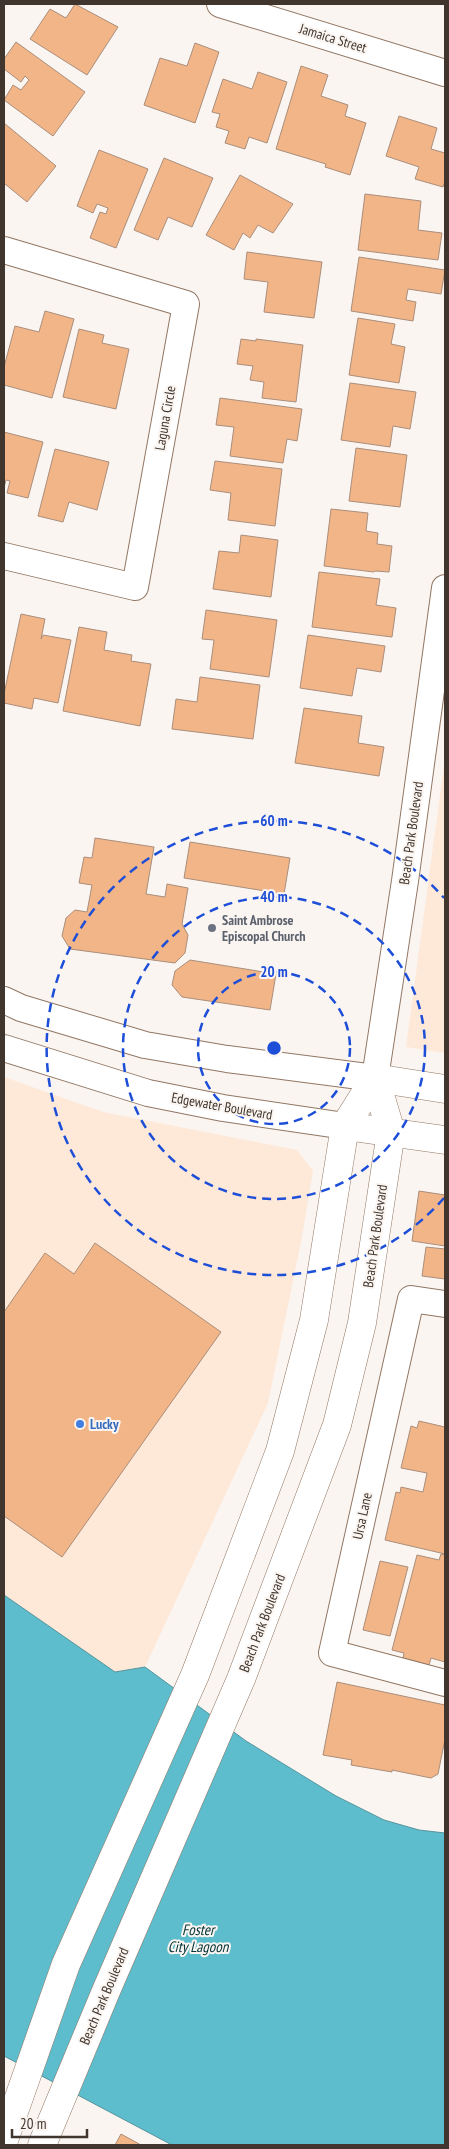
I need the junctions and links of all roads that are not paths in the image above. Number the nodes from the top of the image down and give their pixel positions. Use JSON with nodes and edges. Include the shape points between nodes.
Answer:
{"nodes":[{"id":1,"x":220,"y":4,"type":"edge"},
{"id":2,"x":445,"y":73,"type":"edge"},
{"id":3,"x":4,"y":250,"type":"edge"},
{"id":4,"x":4,"y":556,"type":"edge"},
{"id":5,"x":445,"y":588,"type":"edge"},
{"id":6,"x":4,"y":1000,"type":"edge"},
{"id":7,"x":4,"y":1048,"type":"edge"},
{"id":8,"x":375,"y":1078,"type":"junction"},
{"id":9,"x":445,"y":1089,"type":"edge"},
{"id":10,"x":345,"y":1126,"type":"junction"},
{"id":11,"x":391,"y":1132,"type":"junction"},
{"id":12,"x":445,"y":1140,"type":"edge"},
{"id":13,"x":445,"y":1304,"type":"edge"},
{"id":14,"x":445,"y":1683,"type":"edge"},
{"id":15,"x":4,"y":2140,"type":"edge"},
{"id":16,"x":42,"y":2145,"type":"edge"}],
"edges":[{"from":1,"to":2,"type":"street","name":"Jamaica Street"},
{"from":3,"to":4,"type":"street","name":"Laguna Circle","via":[[186,304],[135,587]]},
{"from":5,"to":8,"type":"street","name":"Beach Park Boulevard"},
{"from":6,"to":8,"type":"street","via":[[145,1045]]},
{"from":7,"to":10,"type":"street","name":"Edgewater Boulevard","via":[[148,1093]]},
{"from":8,"to":9,"type":"main road"},
{"from":8,"to":10,"type":"main road","name":"Beach Park Boulevard"},
{"from":8,"to":11,"type":"main road","name":"Beach Park Boulevard"},
{"from":10,"to":11,"type":"main road","name":"Edgewater Boulevard"},
{"from":10,"to":15,"type":"main road","name":"Beach Park Boulevard","via":[[314,1320],[280,1451],[195,1675],[66,1964]]},
{"from":11,"to":12,"type":"main road","name":"Edgewater Boulevard"},
{"from":11,"to":16,"type":"main road","name":"Beach Park Boulevard","via":[[362,1323],[337,1425],[241,1679]]},
{"from":13,"to":14,"type":"street","name":"Ursa Lane","via":[[411,1300],[332,1653]]}]}
